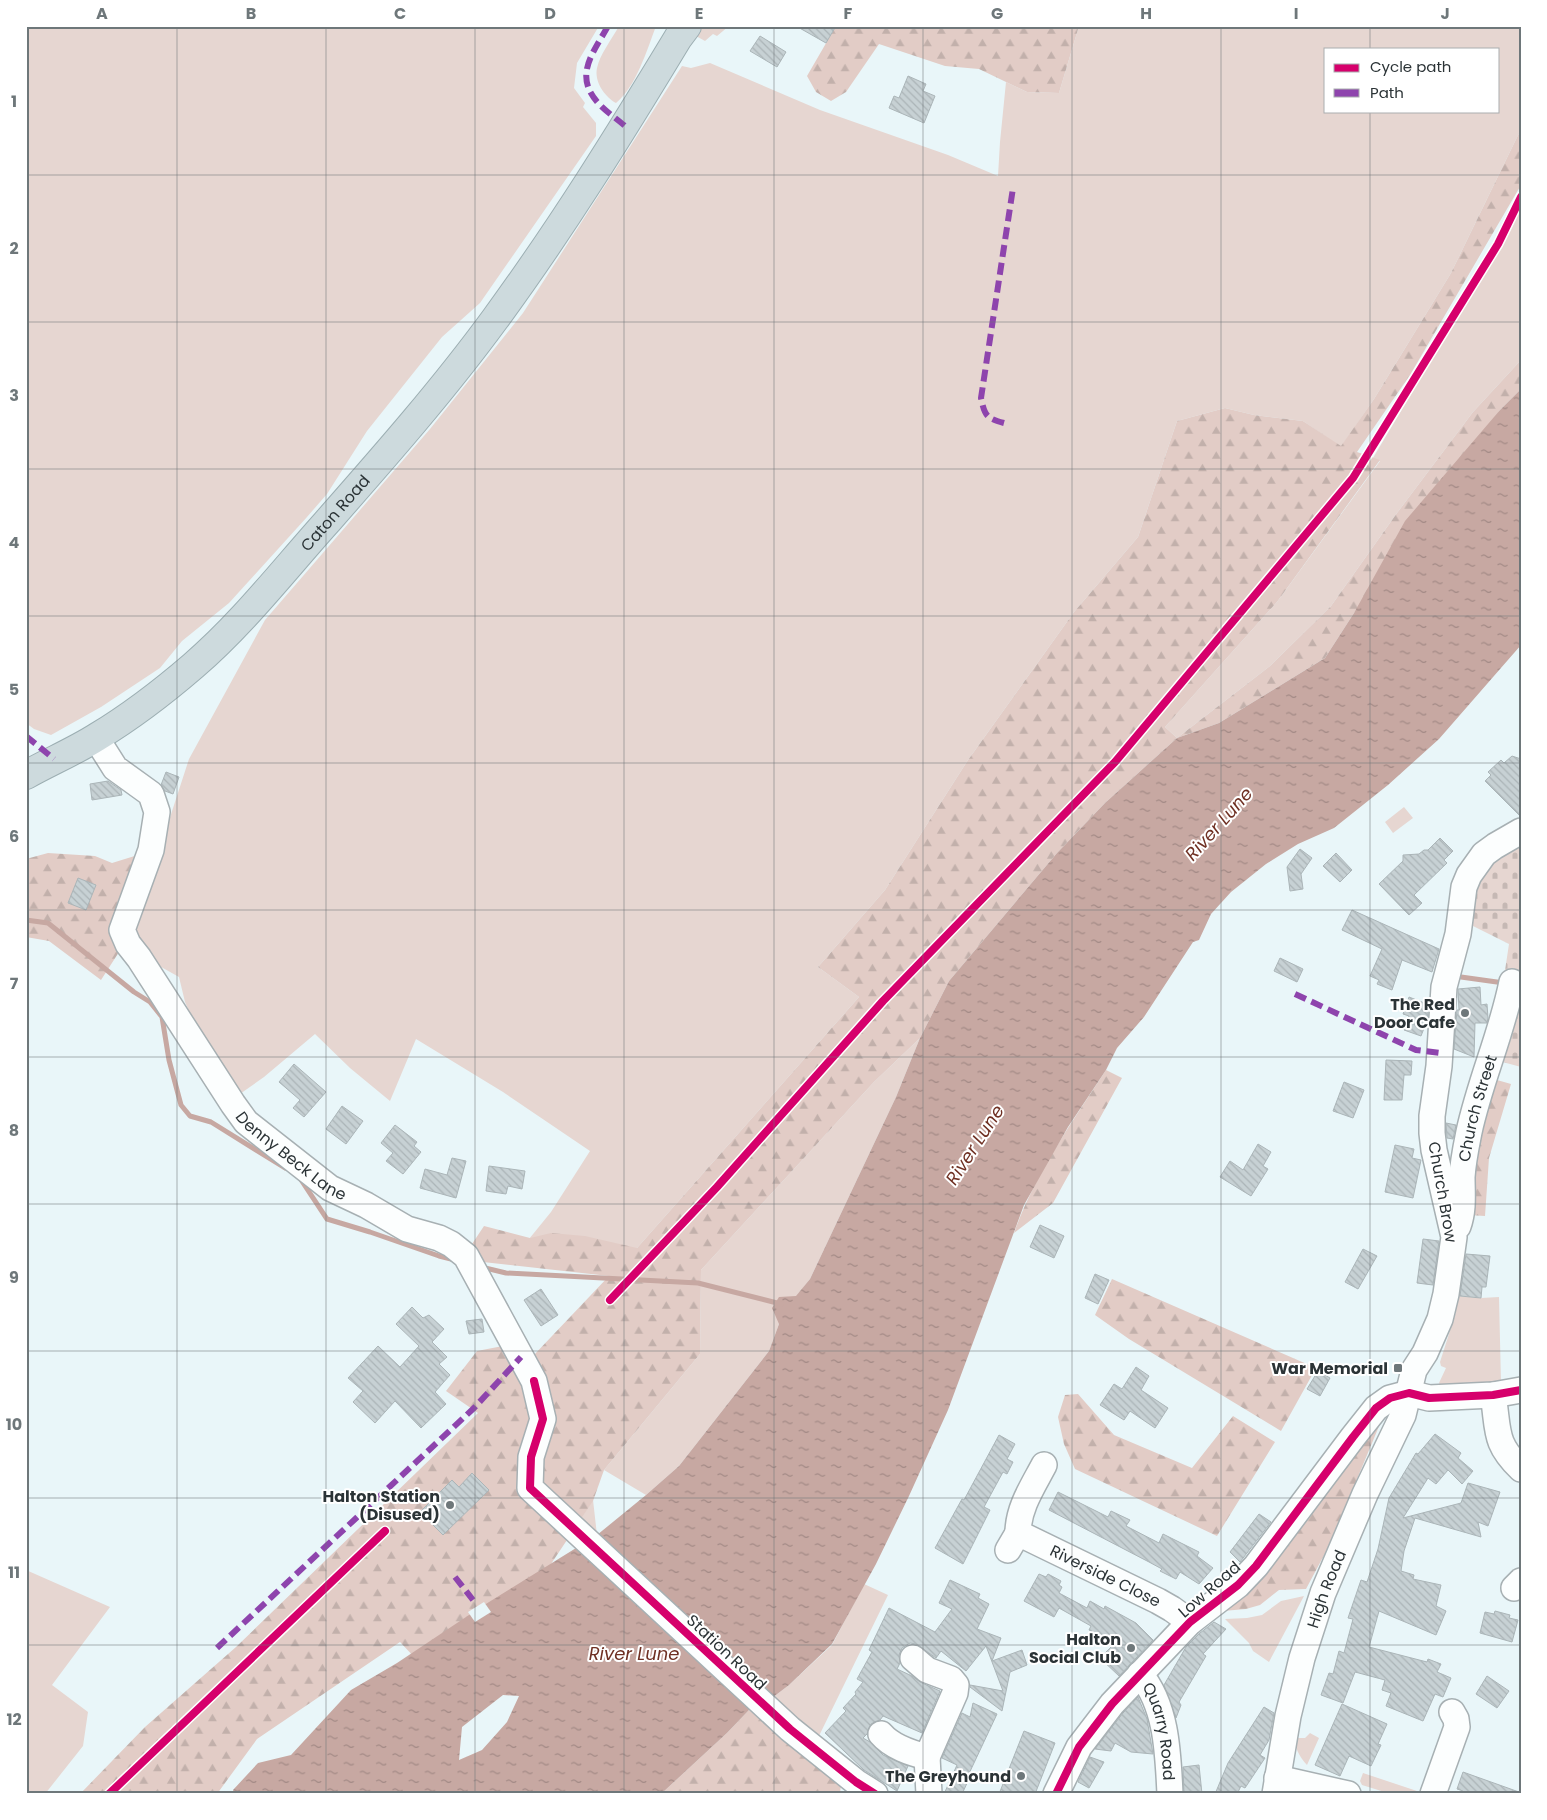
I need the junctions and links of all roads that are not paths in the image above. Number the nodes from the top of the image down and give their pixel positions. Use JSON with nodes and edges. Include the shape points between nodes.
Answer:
{"nodes":[{"id":1,"x":682,"y":30,"type":"edge"},
{"id":2,"x":96,"y":738,"type":"junction"},
{"id":3,"x":26,"y":775,"type":"edge"},
{"id":4,"x":1521,"y":830,"type":"edge"},
{"id":5,"x":1512,"y":982,"type":"dead end"},
{"id":6,"x":1454,"y":1237,"type":"junction"},
{"id":7,"x":1521,"y":1390,"type":"edge"},
{"id":8,"x":1409,"y":1393,"type":"junction"},
{"id":9,"x":1493,"y":1395,"type":"junction"},
{"id":10,"x":1044,"y":1464,"type":"dead end"},
{"id":11,"x":1521,"y":1469,"type":"edge"},
{"id":12,"x":567,"y":1523,"type":"joint"},
{"id":13,"x":1190,"y":1622,"type":"junction"},
{"id":14,"x":913,"y":1658,"type":"dead end"},
{"id":15,"x":1140,"y":1674,"type":"junction"},
{"id":16,"x":1452,"y":1712,"type":"dead end"},
{"id":17,"x":881,"y":1734,"type":"dead end"},
{"id":18,"x":927,"y":1757,"type":"junction"},
{"id":19,"x":1276,"y":1786,"type":"edge"},
{"id":20,"x":871,"y":1793,"type":"edge"},
{"id":21,"x":929,"y":1794,"type":"edge"},
{"id":22,"x":1056,"y":1794,"type":"edge"},
{"id":23,"x":1170,"y":1794,"type":"edge"},
{"id":24,"x":1348,"y":1794,"type":"edge"},
{"id":25,"x":1433,"y":1794,"type":"edge"}],
"edges":[{"from":1,"to":2,"type":"highway","name":"Caton Road","via":[[625,126],[529,272],[447,381],[218,643],[170,685]]},
{"from":2,"to":3,"type":"highway","name":"Caton Road"},
{"from":2,"to":12,"type":"street","name":"Denny Beck Lane","via":[[115,768],[151,794],[157,812],[151,850],[122,930],[128,944],[246,1122],[330,1188],[406,1229],[451,1244],[471,1266],[534,1381],[543,1419],[531,1457],[530,1488]]},
{"from":4,"to":6,"type":"street","name":"Church Brow","via":[[1484,854],[1469,875],[1444,987],[1432,1133]]},
{"from":5,"to":6,"type":"street","name":"Church Street","via":[[1506,1012],[1469,1130],[1464,1157],[1462,1208]]},
{"from":6,"to":8,"type":"street","name":"Church Brow","via":[[1440,1319],[1414,1370]]},
{"from":7,"to":9,"type":"street"},
{"from":8,"to":9,"type":"street","via":[[1429,1398]]},
{"from":8,"to":13,"type":"street","name":"Low Road","via":[[1390,1398],[1376,1408],[1256,1566],[1238,1585]]},
{"from":8,"to":19,"type":"street","name":"High Road","via":[[1403,1415],[1323,1593],[1302,1658]]},
{"from":9,"to":11,"type":"street","via":[[1501,1445]]},
{"from":10,"to":13,"type":"street","name":"Riverside Close","via":[[1021,1511],[1013,1542],[1158,1601]]},
{"from":12,"to":20,"type":"street","name":"Station Road","via":[[790,1729]]},
{"from":13,"to":15,"type":"street","name":"Low Road"},
{"from":14,"to":18,"type":"street","via":[[927,1670],[963,1682]]},
{"from":15,"to":22,"type":"street","name":"Low Road","via":[[1086,1736]]},
{"from":15,"to":23,"type":"street","name":"Quarry Road","via":[[1150,1687],[1158,1709]]},
{"from":16,"to":25,"type":"street","via":[[1457,1728]]},
{"from":17,"to":18,"type":"street","via":[[890,1742]]},
{"from":18,"to":21,"type":"street"},
{"from":19,"to":24,"type":"street"}]}
